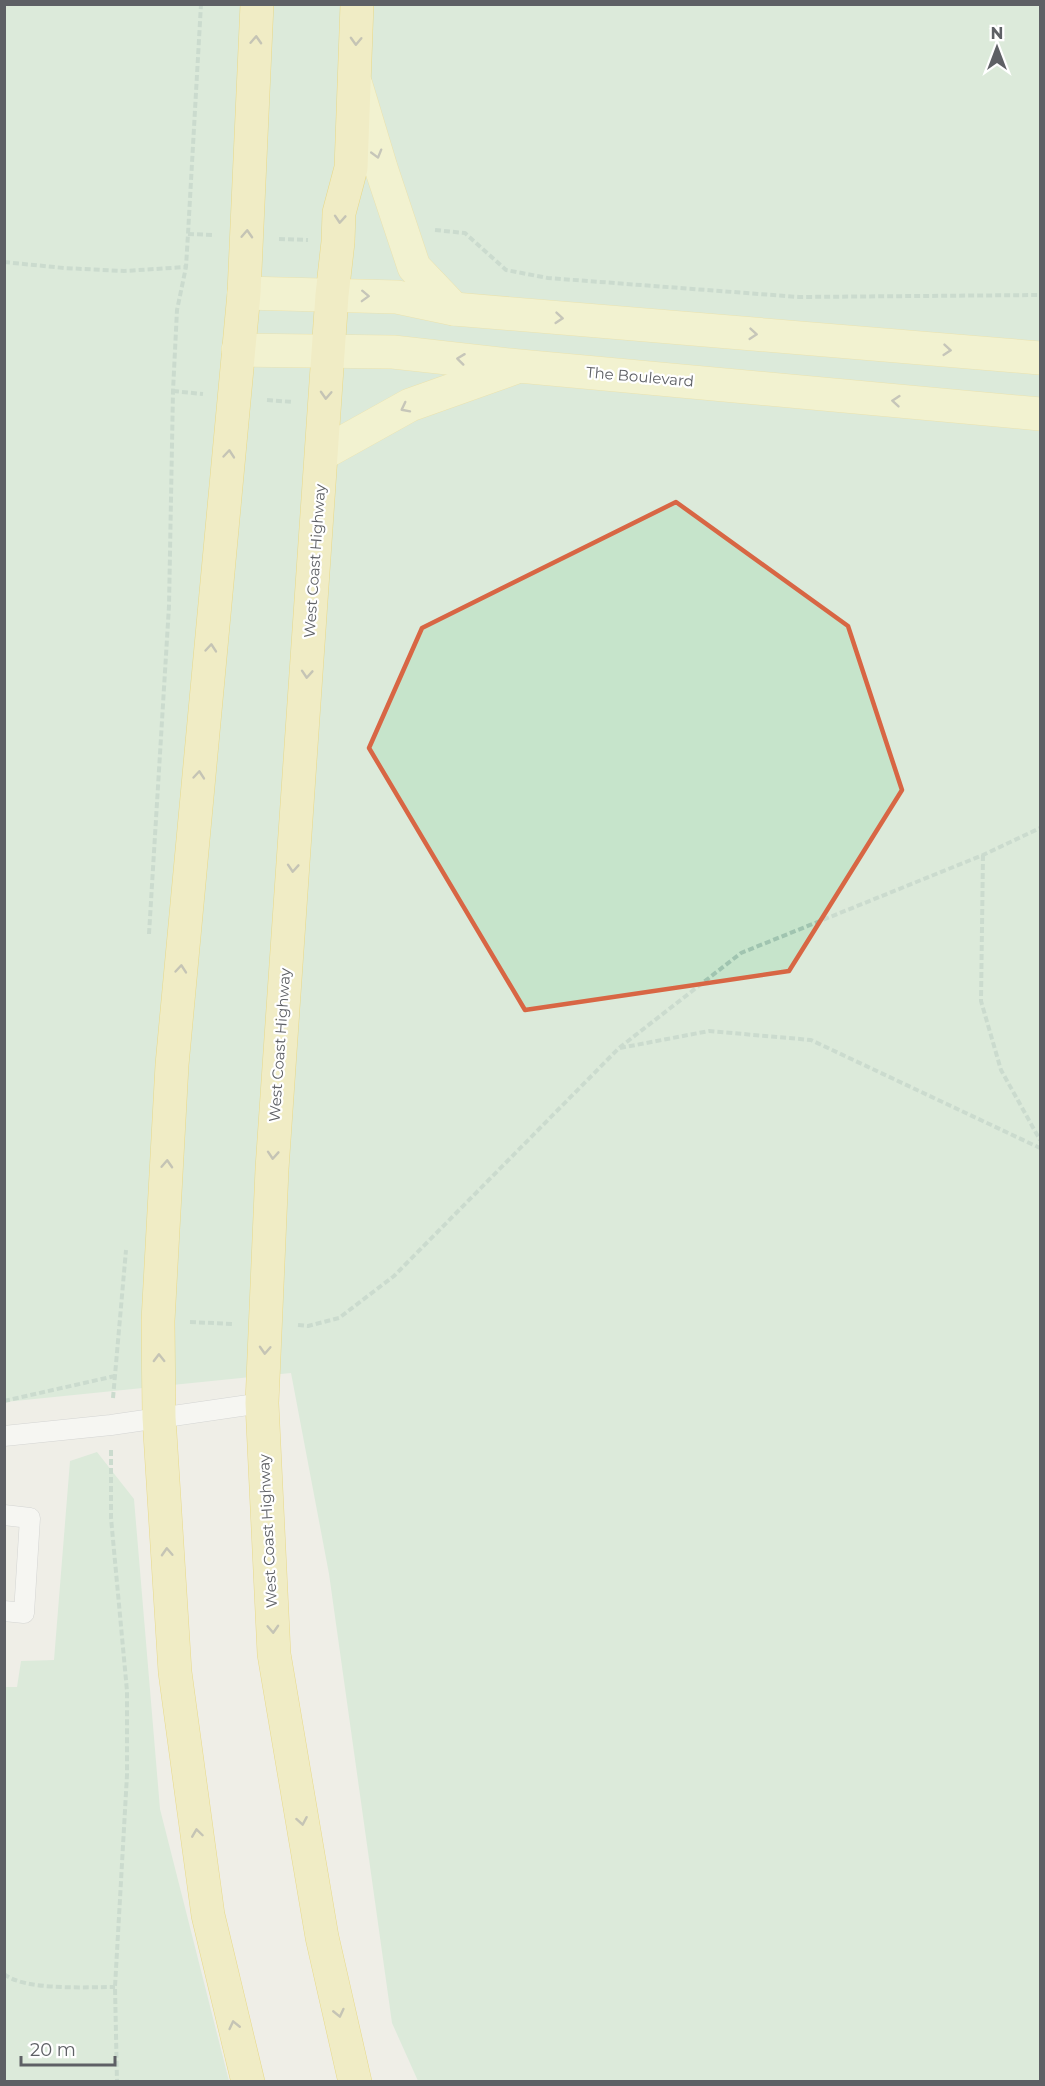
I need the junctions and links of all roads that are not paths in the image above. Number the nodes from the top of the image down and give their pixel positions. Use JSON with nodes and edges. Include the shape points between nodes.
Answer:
{"nodes":[{"id":1,"x":257,"y":4,"type":"edge"},
{"id":2,"x":357,"y":4,"type":"edge"},
{"id":3,"x":354,"y":78,"type":"junction"},
{"id":4,"x":244,"y":293,"type":"junction"},
{"id":5,"x":332,"y":295,"type":"junction"},
{"id":6,"x":454,"y":309,"type":"junction"},
{"id":7,"x":238,"y":350,"type":"junction"},
{"id":8,"x":329,"y":352,"type":"junction"},
{"id":9,"x":1041,"y":358,"type":"edge"},
{"id":10,"x":519,"y":366,"type":"junction"},
{"id":11,"x":1041,"y":414,"type":"edge"},
{"id":12,"x":322,"y":454,"type":"junction"},
{"id":13,"x":262,"y":1403,"type":"junction"},
{"id":14,"x":159,"y":1417,"type":"junction"},
{"id":15,"x":4,"y":1436,"type":"edge"},
{"id":16,"x":4,"y":1515,"type":"edge"},
{"id":17,"x":4,"y":1611,"type":"edge"},
{"id":18,"x":248,"y":2082,"type":"edge"},
{"id":19,"x":355,"y":2082,"type":"edge"}],
"edges":[{"from":4,"to":1,"type":"highway","one_way":true},
{"from":2,"to":3,"type":"highway","name":"West Coast Highway","one_way":true},
{"from":3,"to":5,"type":"highway","name":"West Coast Highway","one_way":true,"via":[[351,168],[339,213]]},
{"from":3,"to":6,"type":"main road","one_way":true,"via":[[414,267]]},
{"from":4,"to":5,"type":"main road"},
{"from":4,"to":7,"type":"highway"},
{"from":5,"to":6,"type":"main road","one_way":true,"via":[[397,297]]},
{"from":5,"to":8,"type":"highway","name":"West Coast Highway"},
{"from":6,"to":9,"type":"main road","one_way":true},
{"from":7,"to":8,"type":"main road","name":"The Boulevard"},
{"from":14,"to":7,"type":"highway","one_way":true,"via":[[158,1321],[172,1065]]},
{"from":10,"to":8,"type":"main road","name":"The Boulevard","one_way":true,"via":[[393,352]]},
{"from":8,"to":12,"type":"highway","name":"West Coast Highway","one_way":true},
{"from":11,"to":10,"type":"main road","name":"The Boulevard","one_way":true},
{"from":10,"to":12,"type":"main road","one_way":true,"via":[[410,405]]},
{"from":12,"to":13,"type":"highway","name":"West Coast Highway","one_way":true,"via":[[273,1157]]},
{"from":13,"to":14,"type":"lane"},
{"from":13,"to":19,"type":"highway","name":"West Coast Highway","one_way":true,"via":[[274,1654],[322,1937]]},
{"from":14,"to":15,"type":"lane"},
{"from":18,"to":14,"type":"highway","one_way":true,"via":[[208,1915],[174,1672]]},
{"from":16,"to":17,"type":"lane","via":[[30,1518],[24,1613]]}]}
